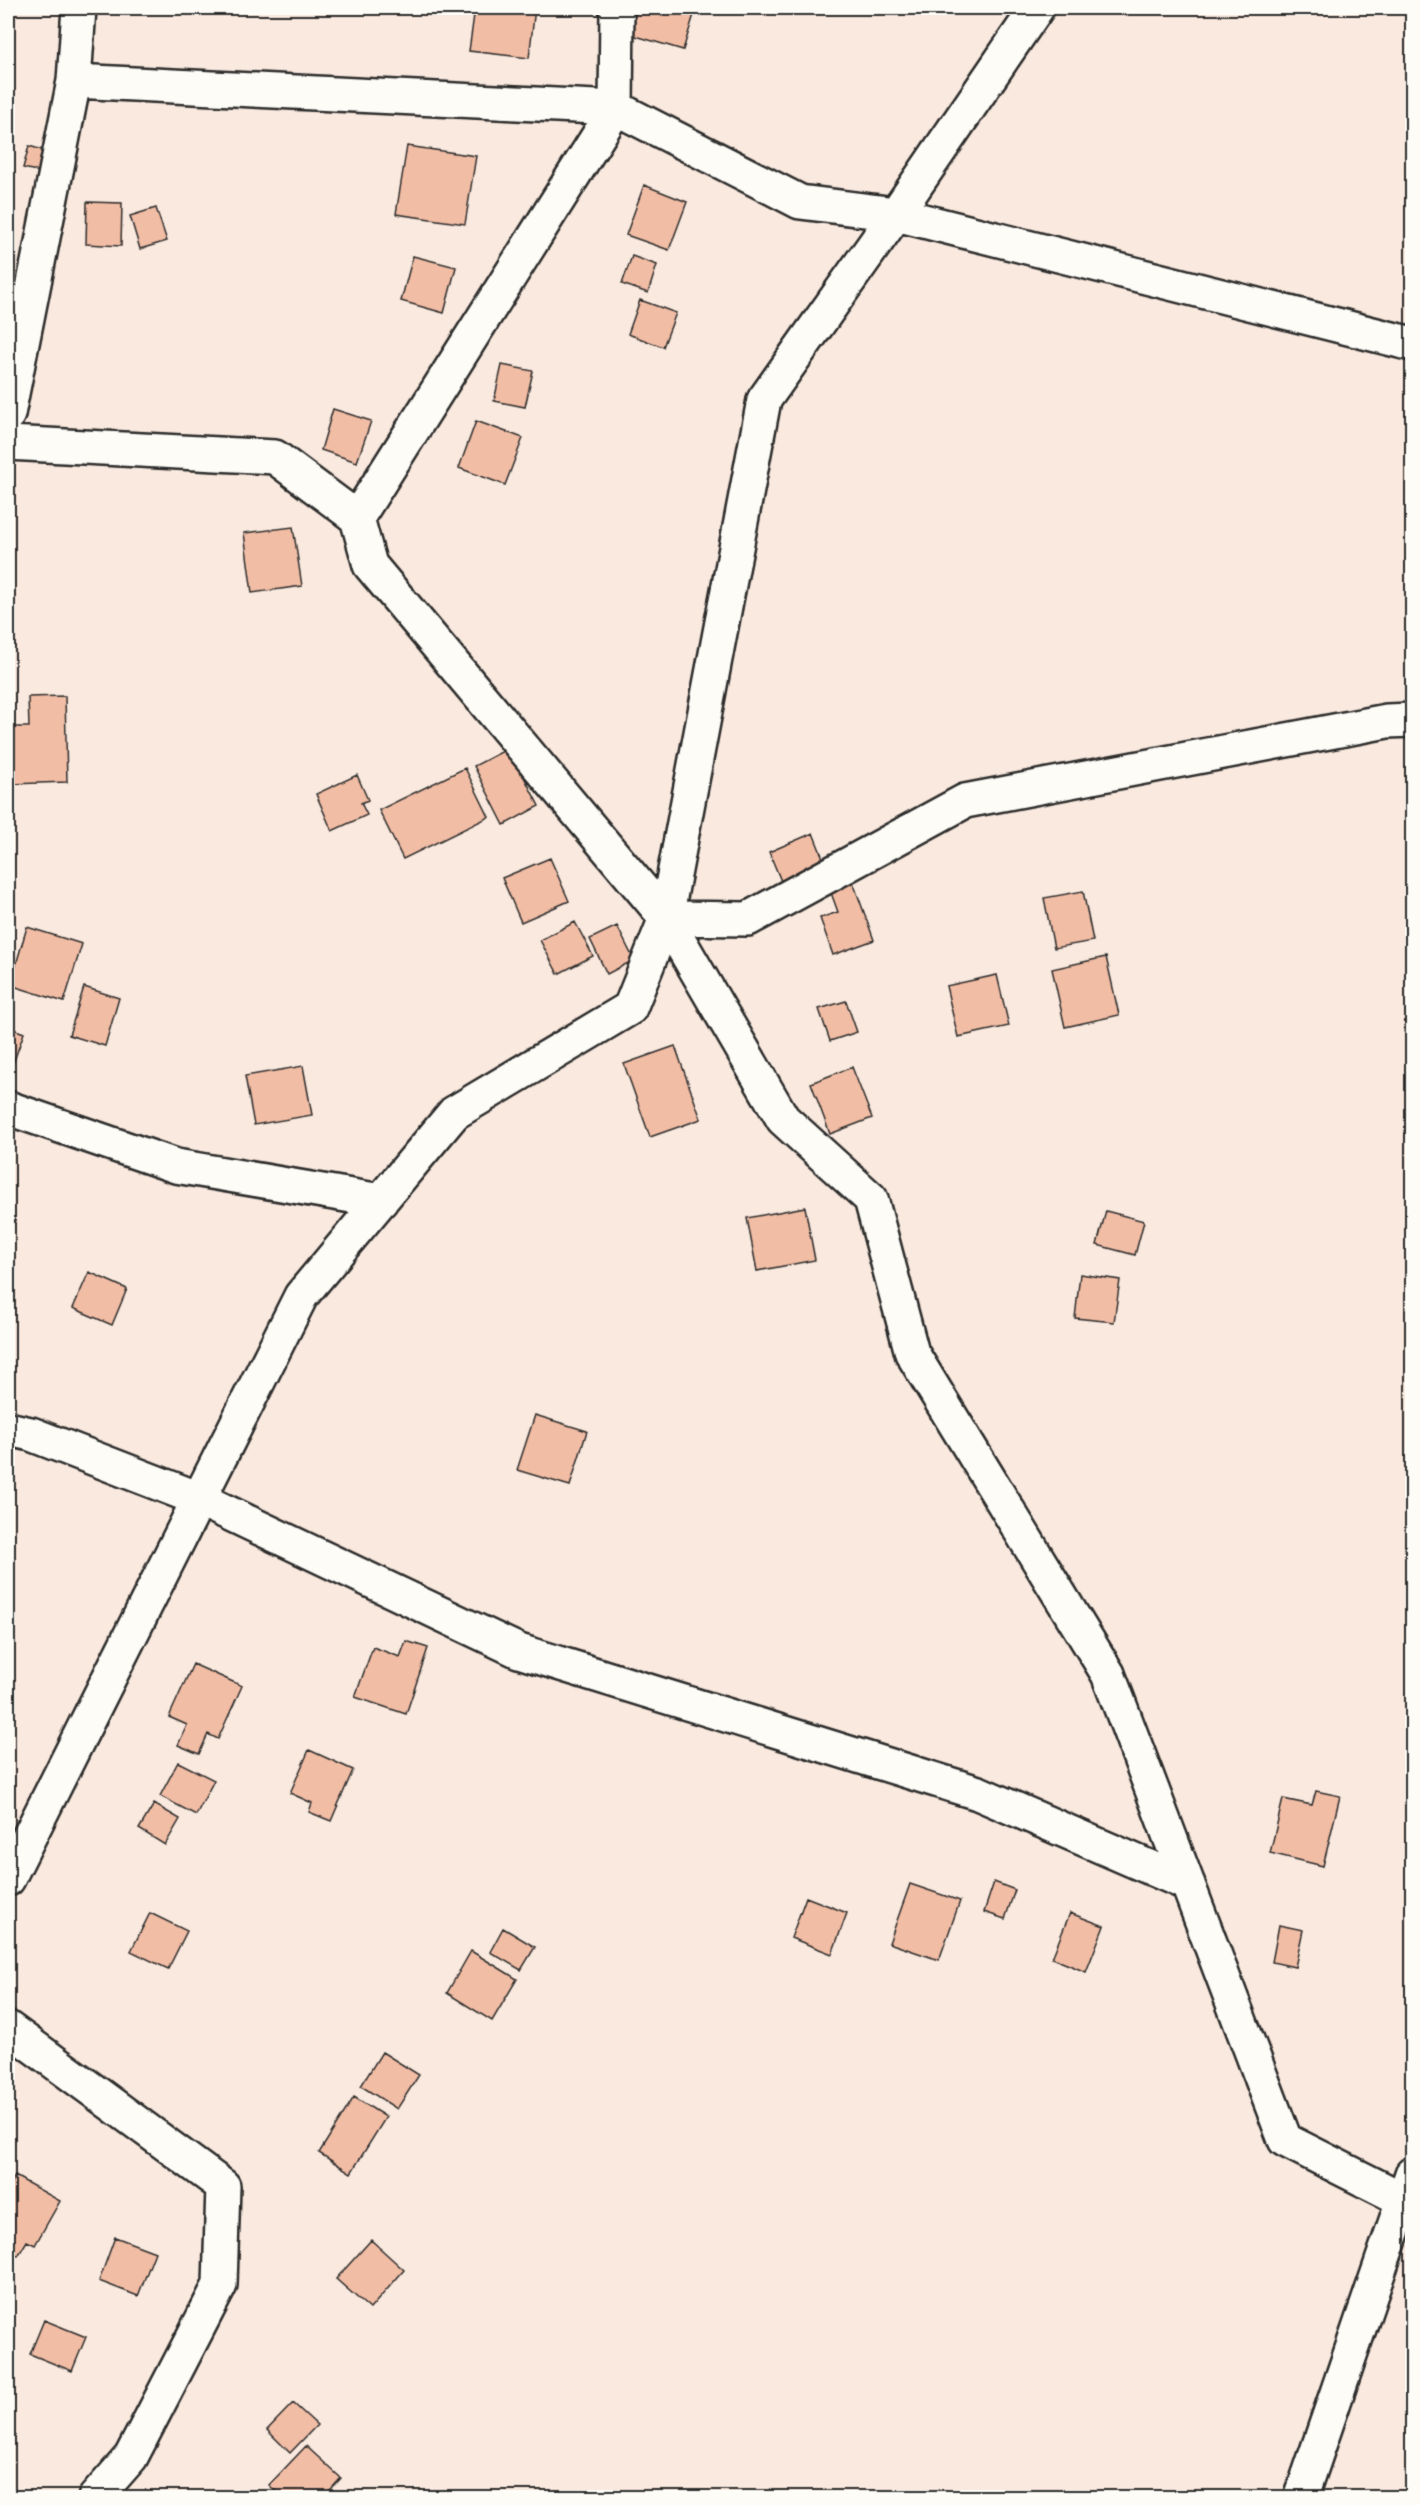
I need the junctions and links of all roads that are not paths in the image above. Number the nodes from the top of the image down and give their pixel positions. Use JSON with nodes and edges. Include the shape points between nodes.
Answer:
{"nodes":[{"id":1,"x":79,"y":8,"type":"edge"},
{"id":2,"x":617,"y":8,"type":"edge"},
{"id":3,"x":1037,"y":8,"type":"edge"},
{"id":4,"x":74,"y":81,"type":"junction"},
{"id":5,"x":616,"y":108,"type":"junction"},
{"id":6,"x":896,"y":214,"type":"junction"},
{"id":7,"x":1413,"y":344,"type":"edge"},
{"id":8,"x":8,"y":414,"type":"edge"},
{"id":9,"x":8,"y":443,"type":"edge"},
{"id":10,"x":357,"y":518,"type":"junction"},
{"id":11,"x":1413,"y":720,"type":"edge"},
{"id":12,"x":666,"y":918,"type":"junction"},
{"id":13,"x":8,"y":1108,"type":"edge"},
{"id":14,"x":381,"y":1201,"type":"junction"},
{"id":15,"x":8,"y":1429,"type":"edge"},
{"id":16,"x":199,"y":1499,"type":"junction"},
{"id":17,"x":8,"y":1879,"type":"edge"},
{"id":18,"x":1188,"y":1884,"type":"junction"},
{"id":19,"x":8,"y":2028,"type":"edge"},
{"id":20,"x":1408,"y":2187,"type":"edge"},
{"id":21,"x":95,"y":2498,"type":"edge"},
{"id":22,"x":1301,"y":2498,"type":"edge"}],
"edges":[{"from":1,"to":4,"type":"street"},
{"from":2,"to":5,"type":"street"},
{"from":3,"to":6,"type":"street"},
{"from":4,"to":5,"type":"street"},
{"from":4,"to":8,"type":"street"},
{"from":5,"to":6,"type":"street","via":[[800,202]]},
{"from":5,"to":10,"type":"street"},
{"from":6,"to":7,"type":"street"},
{"from":6,"to":12,"type":"street","via":[[764,400]]},
{"from":9,"to":10,"type":"street","via":[[275,458]]},
{"from":10,"to":12,"type":"street","via":[[370,565]]},
{"from":11,"to":12,"type":"street","via":[[1387,721],[965,801],[748,919]]},
{"from":12,"to":14,"type":"street","via":[[630,1008],[454,1113]]},
{"from":12,"to":18,"type":"street","via":[[783,1119],[871,1199],[912,1353],[1108,1674]]},
{"from":13,"to":14,"type":"street","via":[[176,1166]]},
{"from":14,"to":16,"type":"street","via":[[301,1296]]},
{"from":15,"to":16,"type":"street","via":[[31,1434]]},
{"from":16,"to":17,"type":"street"},
{"from":16,"to":18,"type":"street","via":[[519,1651],[978,1793]]},
{"from":18,"to":20,"type":"street","via":[[1285,2140]]},
{"from":19,"to":21,"type":"street","via":[[223,2186],[220,2284],[131,2457]]},
{"from":20,"to":22,"type":"street"}]}
